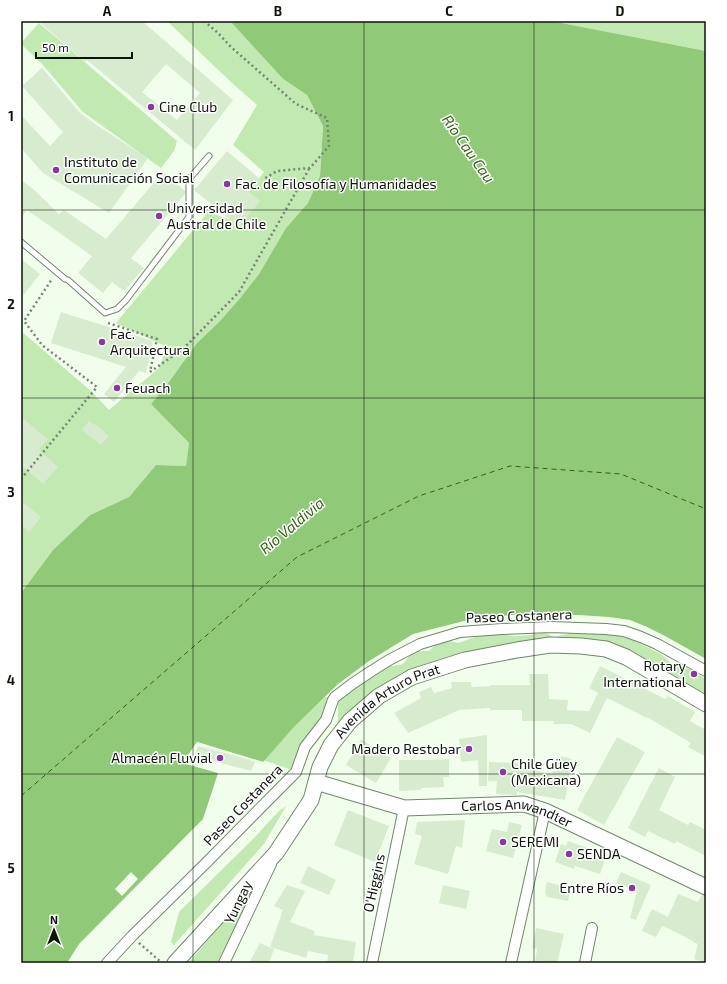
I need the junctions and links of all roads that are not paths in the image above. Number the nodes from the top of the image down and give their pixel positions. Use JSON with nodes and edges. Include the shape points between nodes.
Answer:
{"nodes":[{"id":1,"x":209,"y":156,"type":"dead end"},
{"id":2,"x":21,"y":242,"type":"edge"},
{"id":3,"x":706,"y":671,"type":"edge"},
{"id":4,"x":706,"y":704,"type":"edge"},
{"id":5,"x":316,"y":782,"type":"junction"},
{"id":6,"x":404,"y":808,"type":"junction"},
{"id":7,"x":545,"y":811,"type":"junction"},
{"id":8,"x":276,"y":853,"type":"junction"},
{"id":9,"x":706,"y":887,"type":"edge"},
{"id":10,"x":592,"y":928,"type":"dead end"},
{"id":11,"x":107,"y":963,"type":"edge"},
{"id":12,"x":175,"y":963,"type":"edge"},
{"id":13,"x":224,"y":963,"type":"edge"},
{"id":14,"x":372,"y":963,"type":"edge"},
{"id":15,"x":511,"y":963,"type":"edge"},
{"id":16,"x":585,"y":963,"type":"edge"}],
"edges":[{"from":1,"to":2,"type":"lane","via":[[189,179],[189,217],[117,310],[105,313]]},
{"from":3,"to":11,"type":"street","name":"Paseo Costanera","via":[[641,637],[624,631],[606,629],[551,627],[460,632],[420,644],[389,660],[335,697],[326,720],[305,747],[296,772]]},
{"from":4,"to":5,"type":"main road","name":"Avenida Arturo Prat","via":[[626,657],[606,650],[550,645],[466,660],[412,677],[379,696],[350,721],[331,745]]},
{"from":5,"to":6,"type":"main road","name":"Carlos Anwandter"},
{"from":5,"to":8,"type":"main road","name":"Avenida Arturo Prat","via":[[311,800]]},
{"from":6,"to":7,"type":"main road","name":"Carlos Anwandter","via":[[524,804]]},
{"from":6,"to":14,"type":"street","name":"O'Higgins"},
{"from":7,"to":9,"type":"main road","name":"Carlos Anwandter"},
{"from":7,"to":15,"type":"street"},
{"from":8,"to":12,"type":"main road","name":"Avenida Arturo Prat"},
{"from":8,"to":13,"type":"street","name":"Yungay"},
{"from":10,"to":16,"type":"street"}]}
